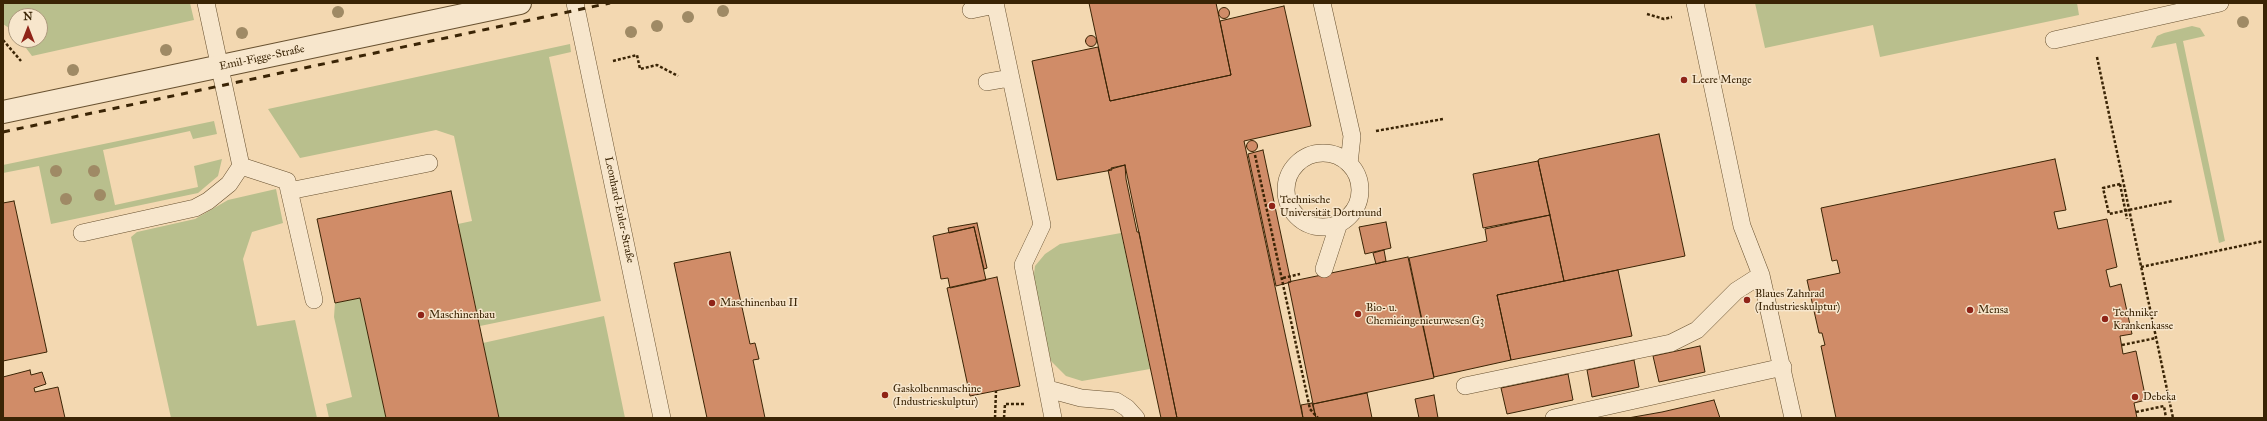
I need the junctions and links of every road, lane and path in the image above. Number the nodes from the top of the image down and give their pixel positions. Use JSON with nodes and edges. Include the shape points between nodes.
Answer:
{"nodes":[{"id":1,"x":206,"y":3,"type":"edge"},
{"id":2,"x":520,"y":3,"type":"edge"},
{"id":3,"x":575,"y":3,"type":"edge"},
{"id":4,"x":1322,"y":3,"type":"edge"},
{"id":5,"x":1695,"y":3,"type":"edge"},
{"id":6,"x":2220,"y":3,"type":"edge"},
{"id":7,"x":995,"y":4,"type":"edge"},
{"id":8,"x":971,"y":10,"type":"dead end"},
{"id":9,"x":1647,"y":14,"type":"dead end"},
{"id":10,"x":1664,"y":19,"type":"dead end"},
{"id":11,"x":2091,"y":32,"type":"junction"},
{"id":12,"x":3,"y":40,"type":"edge"},
{"id":13,"x":2054,"y":40,"type":"dead end"},
{"id":14,"x":618,"y":60,"type":"dead end"},
{"id":15,"x":21,"y":61,"type":"dead end"},
{"id":16,"x":219,"y":67,"type":"junction"},
{"id":17,"x":678,"y":76,"type":"dead end"},
{"id":18,"x":1010,"y":78,"type":"junction"},
{"id":19,"x":987,"y":82,"type":"dead end"},
{"id":20,"x":3,"y":112,"type":"edge"},
{"id":21,"x":1443,"y":118,"type":"dead end"},
{"id":22,"x":1389,"y":129,"type":"dead end"},
{"id":23,"x":1255,"y":155,"type":"dead end"},
{"id":24,"x":429,"y":162,"type":"dead end"},
{"id":25,"x":1349,"y":164,"type":"junction"},
{"id":26,"x":241,"y":166,"type":"junction"},
{"id":27,"x":289,"y":191,"type":"junction"},
{"id":28,"x":2173,"y":201,"type":"dead end"},
{"id":29,"x":2129,"y":210,"type":"junction"},
{"id":30,"x":2127,"y":219,"type":"dead end"},
{"id":31,"x":1339,"y":223,"type":"junction"},
{"id":32,"x":82,"y":233,"type":"dead end"},
{"id":33,"x":2264,"y":241,"type":"edge"},
{"id":34,"x":2141,"y":267,"type":"junction"},
{"id":35,"x":1324,"y":269,"type":"dead end"},
{"id":36,"x":1761,"y":274,"type":"junction"},
{"id":37,"x":314,"y":300,"type":"dead end"},
{"id":38,"x":2156,"y":338,"type":"junction"},
{"id":39,"x":2122,"y":345,"type":"dead end"},
{"id":40,"x":1783,"y":367,"type":"junction"},
{"id":41,"x":1465,"y":386,"type":"dead end"},
{"id":42,"x":1048,"y":389,"type":"junction"},
{"id":43,"x":996,"y":391,"type":"dead end"},
{"id":44,"x":1025,"y":404,"type":"dead end"},
{"id":45,"x":2136,"y":412,"type":"dead end"},
{"id":46,"x":662,"y":418,"type":"edge"},
{"id":47,"x":995,"y":418,"type":"edge"},
{"id":48,"x":1004,"y":418,"type":"edge"},
{"id":49,"x":1054,"y":418,"type":"edge"},
{"id":50,"x":1136,"y":418,"type":"edge"},
{"id":51,"x":1318,"y":418,"type":"edge"},
{"id":52,"x":1554,"y":418,"type":"edge"},
{"id":53,"x":1793,"y":418,"type":"edge"},
{"id":54,"x":2166,"y":418,"type":"edge"},
{"id":55,"x":2173,"y":418,"type":"edge"}],
"edges":[{"from":1,"to":16,"type":"lane"},
{"from":2,"to":16,"type":"street","name":"Emil-Figge-Straße"},
{"from":3,"to":46,"type":"lane","name":"Leonhard-Euler-Straße"},
{"from":4,"to":25,"type":"lane","via":[[1352,136]]},
{"from":5,"to":36,"type":"lane","via":[[1742,226]]},
{"from":6,"to":11,"type":"lane"},
{"from":7,"to":8,"type":"lane"},
{"from":7,"to":18,"type":"lane"},
{"from":9,"to":10,"type":"path"},
{"from":11,"to":13,"type":"lane"},
{"from":11,"to":29,"type":"path"},
{"from":12,"to":15,"type":"path"},
{"from":14,"to":17,"type":"path","via":[[637,55],[640,69],[657,65]]},
{"from":16,"to":20,"type":"street","name":"Emil-Figge-Straße"},
{"from":16,"to":26,"type":"lane"},
{"from":18,"to":19,"type":"lane"},
{"from":18,"to":42,"type":"lane","via":[[1042,225],[1023,265]]},
{"from":21,"to":22,"type":"path"},
{"from":23,"to":51,"type":"path","via":[[1310,409]]},
{"from":24,"to":27,"type":"lane"},
{"from":25,"to":31,"type":"lane","via":[[1357,176],[1360,192],[1356,206]]},
{"from":25,"to":31,"type":"lane","via":[[1331,154],[1311,155],[1295,166],[1286,184],[1289,204],[1301,219],[1320,226]]},
{"from":26,"to":27,"type":"lane","via":[[287,181]]},
{"from":26,"to":32,"type":"lane","via":[[229,184],[195,208]]},
{"from":27,"to":37,"type":"lane"},
{"from":28,"to":29,"type":"path"},
{"from":29,"to":30,"type":"path","bridge":true,"via":[[2109,214],[2104,188],[2120,184]]},
{"from":29,"to":34,"type":"path"},
{"from":31,"to":35,"type":"lane"},
{"from":33,"to":34,"type":"path"},
{"from":34,"to":38,"type":"path"},
{"from":36,"to":40,"type":"lane"},
{"from":36,"to":41,"type":"lane","via":[[1736,291],[1697,330],[1671,343]]},
{"from":38,"to":39,"type":"path"},
{"from":38,"to":55,"type":"path"},
{"from":40,"to":52,"type":"lane"},
{"from":40,"to":53,"type":"lane"},
{"from":42,"to":49,"type":"lane"},
{"from":42,"to":50,"type":"lane","via":[[1081,398],[1116,401]]},
{"from":43,"to":47,"type":"path"},
{"from":44,"to":48,"type":"path","via":[[1005,404]]},
{"from":45,"to":54,"type":"path","via":[[2164,406]]}]}
